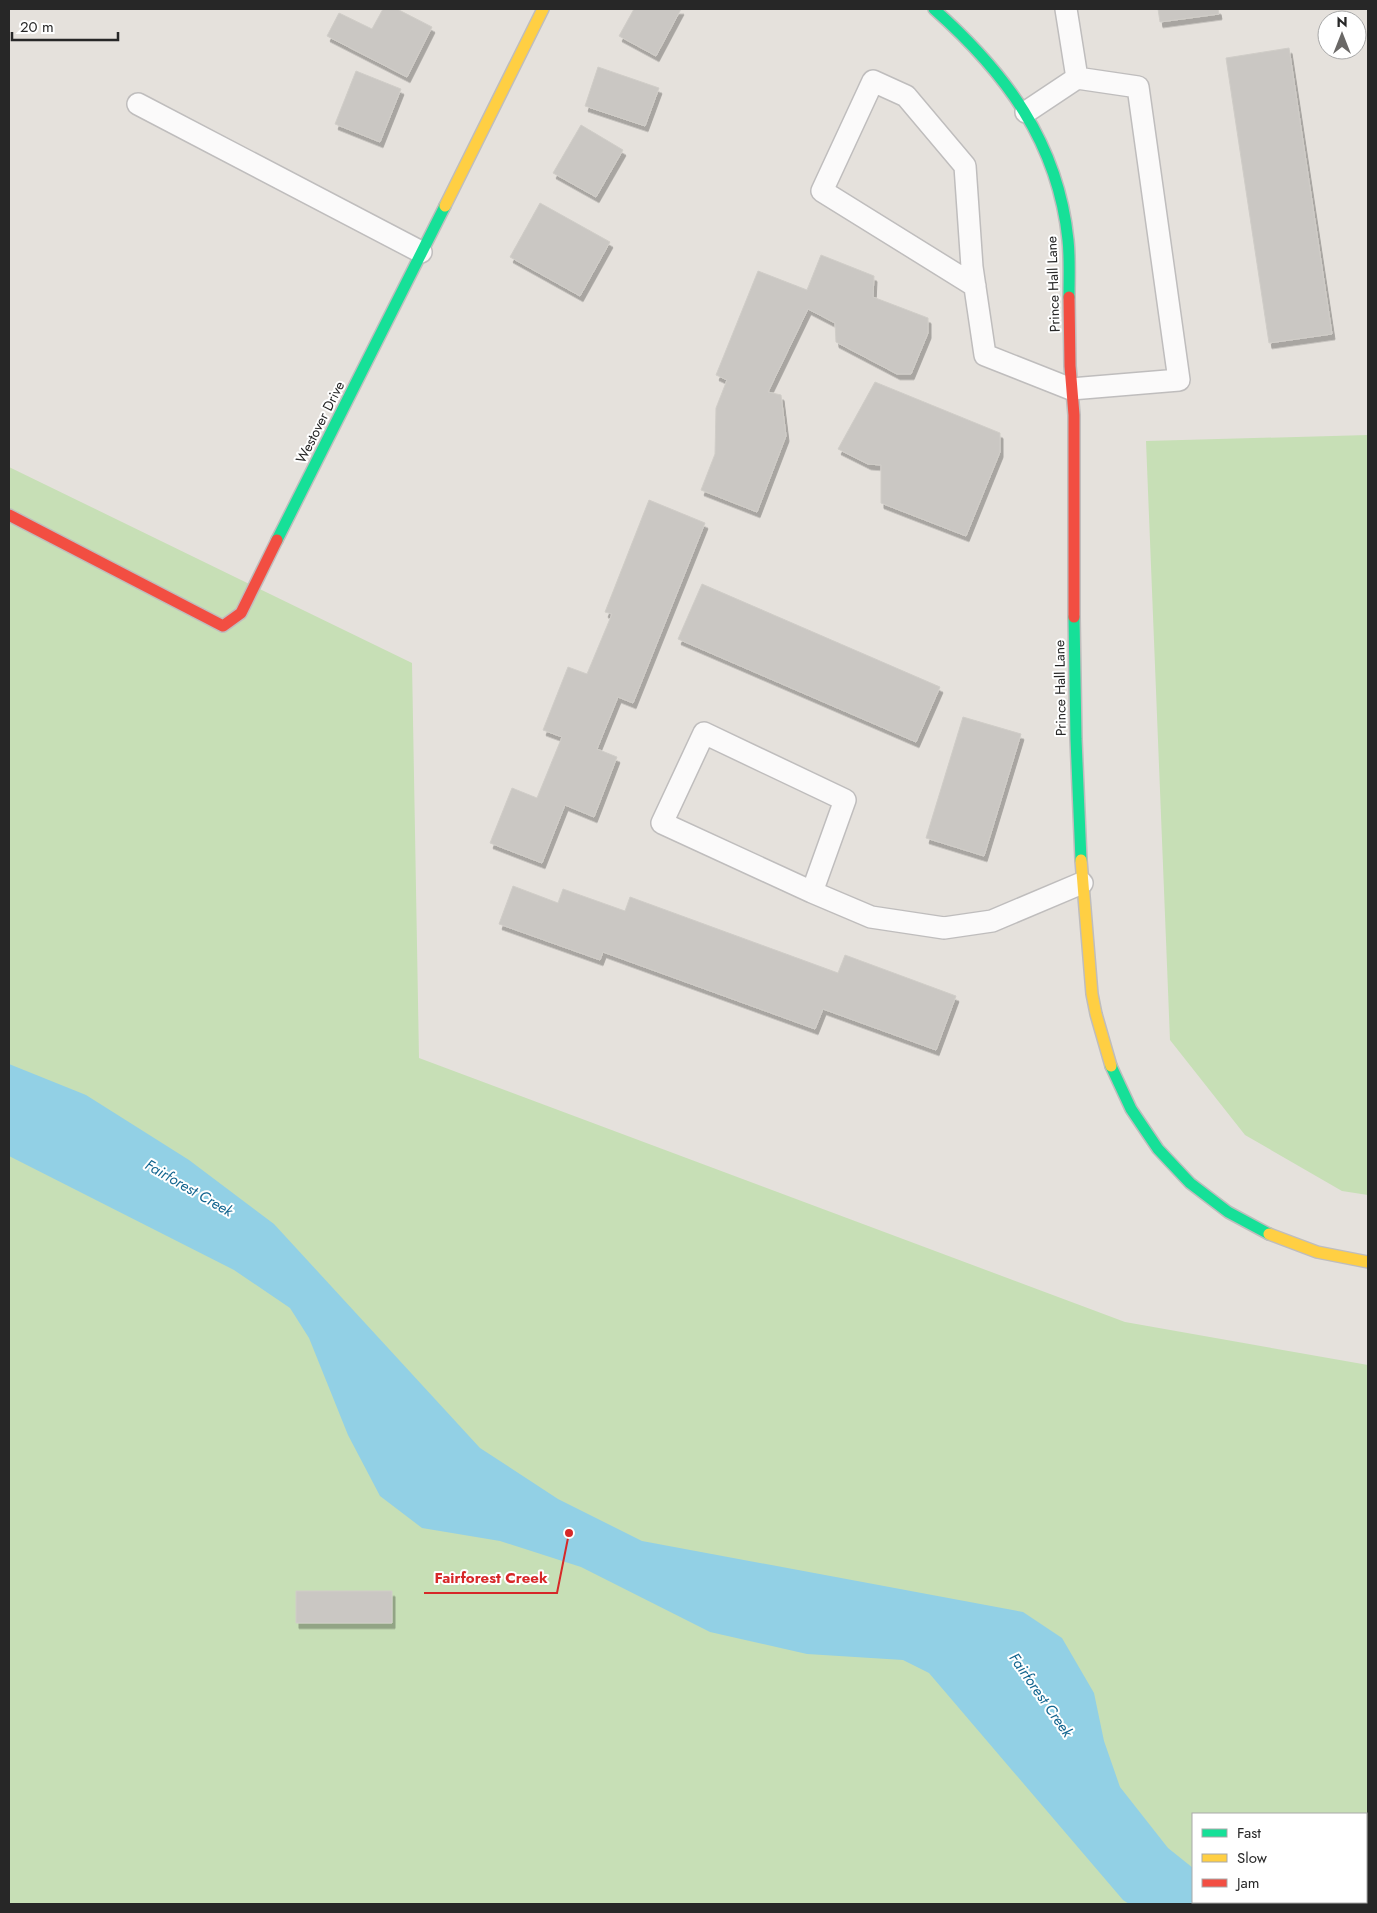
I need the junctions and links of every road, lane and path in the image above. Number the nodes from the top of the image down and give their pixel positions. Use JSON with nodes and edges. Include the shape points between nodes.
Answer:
{"nodes":[{"id":1,"x":543,"y":9,"type":"edge"},
{"id":2,"x":934,"y":9,"type":"edge"},
{"id":3,"x":1066,"y":9,"type":"edge"},
{"id":4,"x":1077,"y":78,"type":"junction"},
{"id":5,"x":138,"y":104,"type":"dead end"},
{"id":6,"x":1026,"y":112,"type":"junction"},
{"id":7,"x":421,"y":252,"type":"junction"},
{"id":8,"x":975,"y":286,"type":"junction"},
{"id":9,"x":1071,"y":389,"type":"junction"},
{"id":10,"x":9,"y":515,"type":"edge"},
{"id":11,"x":1082,"y":882,"type":"junction"},
{"id":12,"x":812,"y":892,"type":"junction"},
{"id":13,"x":1368,"y":1262,"type":"edge"}],
"edges":[{"from":1,"to":7,"type":"street","name":"Westover Drive"},
{"from":2,"to":6,"type":"street","name":"Prince Hall Lane","via":[[991,63]]},
{"from":3,"to":4,"type":"lane"},
{"from":4,"to":6,"type":"lane"},
{"from":4,"to":9,"type":"lane","via":[[1138,86],[1179,380]]},
{"from":5,"to":7,"type":"lane"},
{"from":6,"to":9,"type":"street","name":"Prince Hall Lane","via":[[1043,145],[1059,191],[1068,239]]},
{"from":7,"to":10,"type":"street","name":"Westover Drive","via":[[241,613],[223,626]]},
{"from":8,"to":8,"type":"lane","via":[[965,166],[906,96],[874,81],[822,191]]},
{"from":8,"to":9,"type":"lane","via":[[985,355]]},
{"from":9,"to":11,"type":"street","name":"Prince Hall Lane","via":[[1074,415],[1074,688]]},
{"from":11,"to":12,"type":"lane","via":[[992,921],[944,928],[871,917]]},
{"from":11,"to":13,"type":"street","name":"Prince Hall Lane","via":[[1090,979],[1104,1047],[1132,1111],[1158,1150],[1189,1184],[1226,1212],[1266,1235],[1309,1251]]},
{"from":12,"to":12,"type":"lane","via":[[662,823],[704,733],[845,800]]}]}
